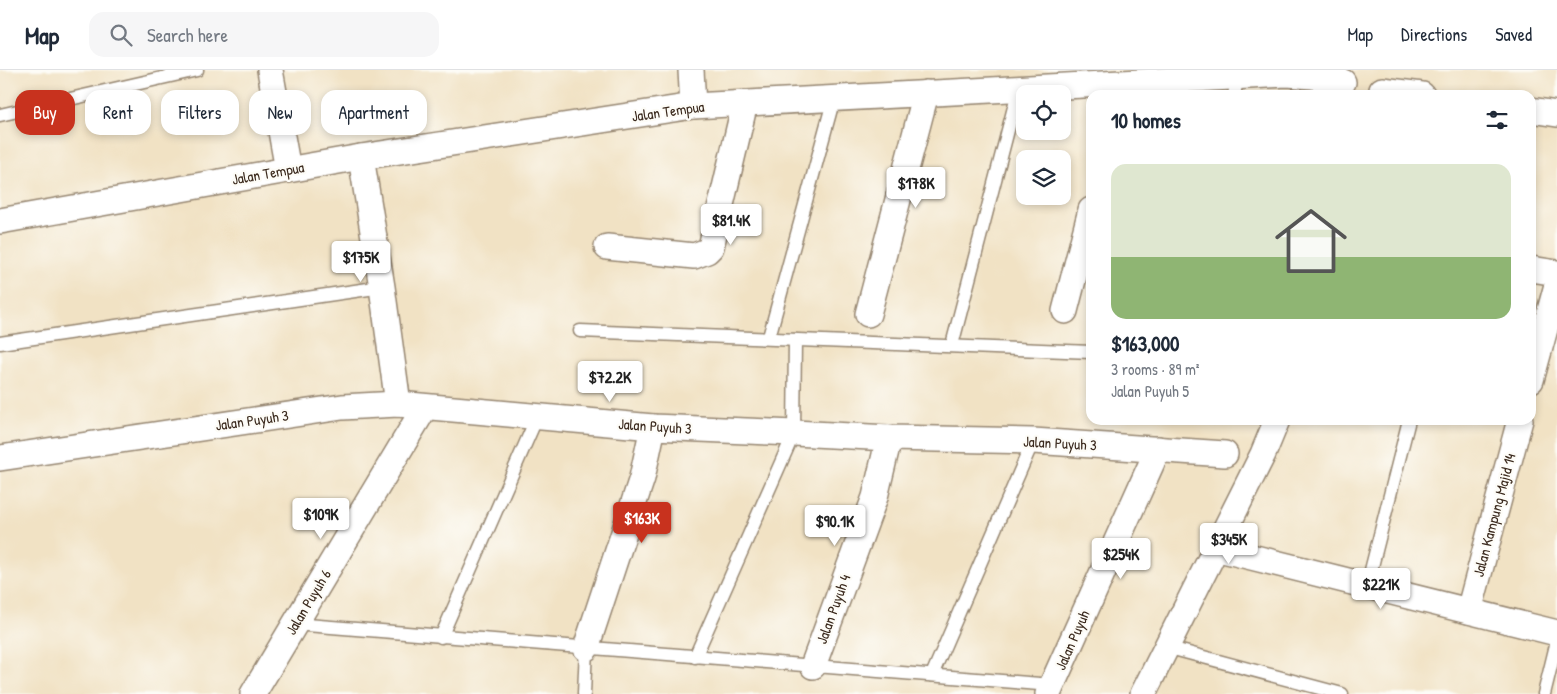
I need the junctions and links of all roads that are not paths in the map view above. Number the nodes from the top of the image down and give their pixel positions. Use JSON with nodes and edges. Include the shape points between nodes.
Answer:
{"nodes":[{"id":1,"x":197,"y":70,"type":"edge"},
{"id":2,"x":270,"y":70,"type":"edge"},
{"id":3,"x":692,"y":70,"type":"edge"},
{"id":4,"x":1343,"y":82,"type":"edge"},
{"id":5,"x":1384,"y":85,"type":"edge"},
{"id":6,"x":1016,"y":86,"type":"edge"},
{"id":7,"x":1236,"y":86,"type":"edge"},
{"id":8,"x":1071,"y":87,"type":"edge"},
{"id":9,"x":1123,"y":89,"type":"edge"},
{"id":10,"x":1403,"y":90,"type":"edge"},
{"id":11,"x":926,"y":93,"type":"junction"},
{"id":12,"x":834,"y":98,"type":"junction"},
{"id":13,"x":745,"y":103,"type":"junction"},
{"id":14,"x":693,"y":106,"type":"junction"},
{"id":15,"x":1536,"y":111,"type":"edge"},
{"id":16,"x":1557,"y":114,"type":"edge"},
{"id":17,"x":0,"y":115,"type":"edge"},
{"id":18,"x":1016,"y":134,"type":"edge"},
{"id":19,"x":361,"y":157,"type":"junction"},
{"id":20,"x":288,"y":170,"type":"junction"},
{"id":21,"x":0,"y":221,"type":"edge"},
{"id":22,"x":1086,"y":229,"type":"edge"},
{"id":23,"x":607,"y":247,"type":"dead end"},
{"id":24,"x":1536,"y":270,"type":"edge"},
{"id":25,"x":1557,"y":274,"type":"edge"},
{"id":26,"x":1557,"y":285,"type":"edge"},
{"id":27,"x":382,"y":287,"type":"junction"},
{"id":28,"x":1065,"y":311,"type":"dead end"},
{"id":29,"x":868,"y":314,"type":"dead end"},
{"id":30,"x":580,"y":331,"type":"dead end"},
{"id":31,"x":769,"y":337,"type":"junction"},
{"id":32,"x":796,"y":340,"type":"junction"},
{"id":33,"x":0,"y":343,"type":"edge"},
{"id":34,"x":952,"y":345,"type":"junction"},
{"id":35,"x":1086,"y":352,"type":"edge"},
{"id":36,"x":1536,"y":362,"type":"edge"},
{"id":37,"x":398,"y":404,"type":"junction"},
{"id":38,"x":425,"y":407,"type":"junction"},
{"id":39,"x":537,"y":417,"type":"junction"},
{"id":40,"x":1276,"y":425,"type":"edge"},
{"id":41,"x":1408,"y":425,"type":"edge"},
{"id":42,"x":1519,"y":425,"type":"edge"},
{"id":43,"x":653,"y":427,"type":"junction"},
{"id":44,"x":794,"y":432,"type":"junction"},
{"id":45,"x":889,"y":438,"type":"junction"},
{"id":46,"x":1033,"y":441,"type":"junction"},
{"id":47,"x":1158,"y":449,"type":"junction"},
{"id":48,"x":1225,"y":454,"type":"dead end"},
{"id":49,"x":0,"y":458,"type":"edge"},
{"id":50,"x":1215,"y":548,"type":"junction"},
{"id":51,"x":1368,"y":586,"type":"junction"},
{"id":52,"x":1468,"y":611,"type":"junction"},
{"id":53,"x":294,"y":624,"type":"junction"},
{"id":54,"x":1557,"y":632,"type":"edge"},
{"id":55,"x":441,"y":636,"type":"junction"},
{"id":56,"x":1557,"y":641,"type":"edge"},
{"id":57,"x":1166,"y":647,"type":"junction"},
{"id":58,"x":586,"y":648,"type":"junction"},
{"id":59,"x":695,"y":657,"type":"junction"},
{"id":60,"x":813,"y":666,"type":"junction"},
{"id":61,"x":932,"y":676,"type":"junction"},
{"id":62,"x":1050,"y":690,"type":"edge"},
{"id":63,"x":253,"y":694,"type":"edge"},
{"id":64,"x":584,"y":694,"type":"edge"},
{"id":65,"x":1143,"y":694,"type":"edge"},
{"id":66,"x":1342,"y":694,"type":"edge"},
{"id":67,"x":1544,"y":694,"type":"edge"}],
"edges":[{"from":1,"to":17,"type":"lane"},
{"from":2,"to":20,"type":"street"},
{"from":3,"to":14,"type":"street"},
{"from":4,"to":7,"type":"street","name":"Jalan Tempua","via":[[1287,74]]},
{"from":5,"to":10,"type":"street"},
{"from":6,"to":11,"type":"street","name":"Jalan Tempua"},
{"from":7,"to":9,"type":"street","name":"Jalan Tempua"},
{"from":8,"to":9,"type":"street","name":"Jalan Tempua"},
{"from":11,"to":12,"type":"street","name":"Jalan Tempua"},
{"from":11,"to":29,"type":"street"},
{"from":12,"to":13,"type":"street","name":"Jalan Tempua"},
{"from":12,"to":31,"type":"lane"},
{"from":13,"to":14,"type":"street","name":"Jalan Tempua"},
{"from":13,"to":23,"type":"street","via":[[711,247],[694,256]]},
{"from":14,"to":19,"type":"street","name":"Jalan Tempua"},
{"from":15,"to":16,"type":"street"},
{"from":18,"to":34,"type":"lane"},
{"from":19,"to":20,"type":"street","name":"Jalan Tempua"},
{"from":19,"to":27,"type":"street"},
{"from":20,"to":21,"type":"street","name":"Jalan Tempua"},
{"from":22,"to":28,"type":"street"},
{"from":24,"to":25,"type":"street"},
{"from":26,"to":36,"type":"street"},
{"from":27,"to":33,"type":"lane"},
{"from":27,"to":37,"type":"street"},
{"from":30,"to":31,"type":"lane"},
{"from":31,"to":32,"type":"lane"},
{"from":32,"to":34,"type":"lane"},
{"from":32,"to":44,"type":"lane"},
{"from":34,"to":35,"type":"lane"},
{"from":37,"to":38,"type":"street","name":"Jalan Puyuh 3"},
{"from":37,"to":49,"type":"street","name":"Jalan Puyuh 3","via":[[342,407]]},
{"from":38,"to":39,"type":"street","name":"Jalan Puyuh 3"},
{"from":38,"to":53,"type":"street","name":"Jalan Puyuh 6"},
{"from":39,"to":43,"type":"street","name":"Jalan Puyuh 3"},
{"from":39,"to":55,"type":"lane"},
{"from":40,"to":50,"type":"street"},
{"from":41,"to":51,"type":"lane"},
{"from":42,"to":52,"type":"street","name":"Jalan Kampung Majid 14"},
{"from":43,"to":44,"type":"street","name":"Jalan Puyuh 3"},
{"from":43,"to":58,"type":"street","via":[[642,478]]},
{"from":44,"to":45,"type":"street","name":"Jalan Puyuh 3"},
{"from":44,"to":59,"type":"lane"},
{"from":45,"to":46,"type":"street","name":"Jalan Puyuh 3"},
{"from":45,"to":60,"type":"street","name":"Jalan Puyuh 4","via":[[875,497]]},
{"from":46,"to":47,"type":"street","name":"Jalan Puyuh 3"},
{"from":46,"to":61,"type":"lane"},
{"from":47,"to":48,"type":"street","name":"Jalan Puyuh 3"},
{"from":47,"to":62,"type":"street","name":"Jalan Puyuh"},
{"from":50,"to":51,"type":"street"},
{"from":50,"to":57,"type":"street"},
{"from":51,"to":52,"type":"street"},
{"from":52,"to":54,"type":"street"},
{"from":53,"to":55,"type":"lane"},
{"from":53,"to":63,"type":"street","name":"Jalan Puyuh 6"},
{"from":55,"to":58,"type":"lane"},
{"from":56,"to":67,"type":"lane"},
{"from":57,"to":65,"type":"street"},
{"from":57,"to":66,"type":"lane"},
{"from":58,"to":59,"type":"lane"},
{"from":58,"to":64,"type":"lane"},
{"from":59,"to":60,"type":"lane"},
{"from":60,"to":61,"type":"lane"},
{"from":61,"to":62,"type":"lane"}]}
